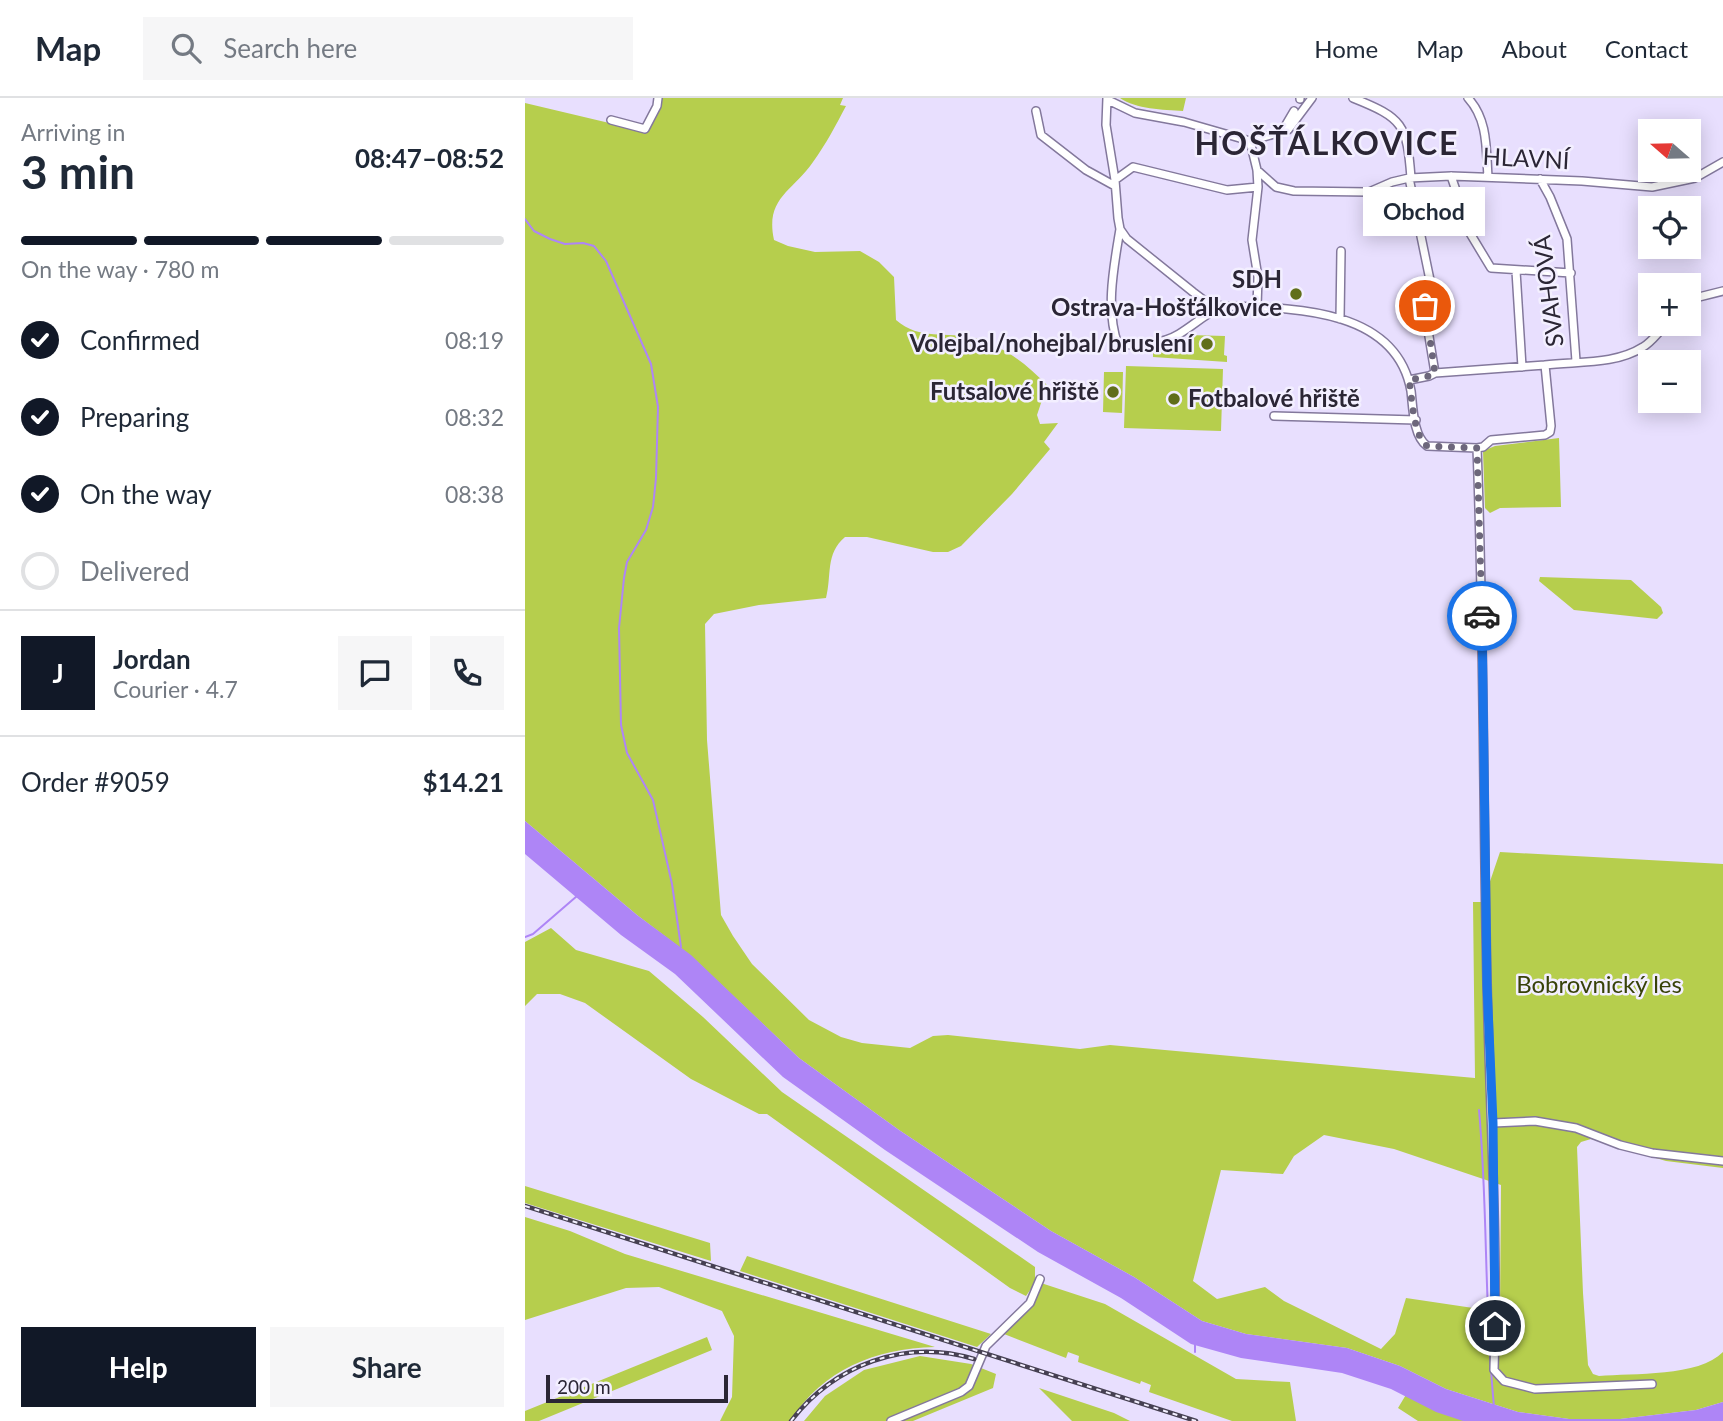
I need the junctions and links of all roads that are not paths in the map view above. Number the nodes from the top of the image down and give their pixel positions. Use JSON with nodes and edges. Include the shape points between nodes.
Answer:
{"nodes":[{"id":1,"x":658,"y":98,"type":"edge"},
{"id":2,"x":1312,"y":98,"type":"edge"},
{"id":3,"x":1353,"y":98,"type":"edge"},
{"id":4,"x":1468,"y":98,"type":"edge"},
{"id":5,"x":1108,"y":99,"type":"edge"},
{"id":6,"x":1036,"y":111,"type":"dead end"},
{"id":7,"x":611,"y":120,"type":"dead end"},
{"id":8,"x":1250,"y":141,"type":"junction"},
{"id":9,"x":1723,"y":163,"type":"edge"},
{"id":10,"x":1257,"y":170,"type":"junction"},
{"id":11,"x":1451,"y":176,"type":"junction"},
{"id":12,"x":1488,"y":177,"type":"junction"},
{"id":13,"x":1410,"y":178,"type":"junction"},
{"id":14,"x":1540,"y":179,"type":"junction"},
{"id":15,"x":1115,"y":183,"type":"junction"},
{"id":16,"x":1258,"y":187,"type":"junction"},
{"id":17,"x":1120,"y":229,"type":"junction"},
{"id":18,"x":1341,"y":251,"type":"dead end"},
{"id":19,"x":1516,"y":271,"type":"junction"},
{"id":20,"x":1571,"y":273,"type":"junction"},
{"id":21,"x":1723,"y":291,"type":"edge"},
{"id":22,"x":1701,"y":296,"type":"edge"},
{"id":23,"x":1222,"y":306,"type":"junction"},
{"id":24,"x":1257,"y":307,"type":"junction"},
{"id":25,"x":1340,"y":319,"type":"junction"},
{"id":26,"x":1656,"y":336,"type":"edge"},
{"id":27,"x":1576,"y":361,"type":"junction"},
{"id":28,"x":1545,"y":365,"type":"junction"},
{"id":29,"x":1523,"y":367,"type":"junction"},
{"id":30,"x":1435,"y":373,"type":"junction"},
{"id":31,"x":1409,"y":380,"type":"junction"},
{"id":32,"x":1275,"y":416,"type":"dead end"},
{"id":33,"x":1416,"y":420,"type":"junction"},
{"id":34,"x":1477,"y":448,"type":"junction"},
{"id":35,"x":1493,"y":1123,"type":"junction"},
{"id":36,"x":1723,"y":1161,"type":"edge"},
{"id":37,"x":1040,"y":1279,"type":"dead end"},
{"id":38,"x":1652,"y":1384,"type":"dead end"},
{"id":39,"x":891,"y":1421,"type":"edge"}],
"edges":[{"from":1,"to":7,"type":"street","via":[[645,129]]},
{"from":2,"to":8,"type":"street","via":[[1287,130]]},
{"from":3,"to":13,"type":"street","via":[[1395,118],[1409,144]]},
{"from":4,"to":12,"type":"street","via":[[1484,127]]},
{"from":5,"to":8,"type":"street","via":[[1135,113]]},
{"from":5,"to":15,"type":"street","via":[[1106,125]]},
{"from":6,"to":15,"type":"street","via":[[1041,135],[1086,170]]},
{"from":8,"to":10,"type":"street"},
{"from":9,"to":14,"type":"street","name":"HLAVNÍ","via":[[1695,178],[1652,187]]},
{"from":10,"to":13,"type":"street","name":"HLAVNÍ","via":[[1276,187],[1315,192],[1369,192]]},
{"from":10,"to":16,"type":"street"},
{"from":11,"to":12,"type":"street","name":"HLAVNÍ"},
{"from":11,"to":13,"type":"street","name":"HLAVNÍ"},
{"from":11,"to":19,"type":"street","via":[[1462,220],[1489,266]]},
{"from":12,"to":14,"type":"street","name":"HLAVNÍ"},
{"from":13,"to":30,"type":"street","via":[[1430,280],[1425,306]]},
{"from":14,"to":20,"type":"street","name":"SVAHOVÁ","via":[[1566,235]]},
{"from":15,"to":16,"type":"street","via":[[1133,167],[1227,190]]},
{"from":15,"to":17,"type":"street"},
{"from":16,"to":24,"type":"street","via":[[1252,240]]},
{"from":17,"to":23,"type":"street","via":[[1193,292]]},
{"from":17,"to":23,"type":"street","via":[[1112,296],[1118,345],[1167,340]]},
{"from":18,"to":25,"type":"street"},
{"from":19,"to":20,"type":"street"},
{"from":19,"to":29,"type":"street"},
{"from":20,"to":27,"type":"street","name":"SVAHOVÁ"},
{"from":21,"to":22,"type":"street"},
{"from":23,"to":24,"type":"street"},
{"from":24,"to":25,"type":"street"},
{"from":25,"to":31,"type":"street","via":[[1378,335]]},
{"from":26,"to":27,"type":"street","via":[[1646,346],[1617,358]]},
{"from":27,"to":28,"type":"street"},
{"from":28,"to":29,"type":"street"},
{"from":28,"to":34,"type":"street","via":[[1549,432],[1491,440]]},
{"from":29,"to":30,"type":"street"},
{"from":30,"to":31,"type":"street"},
{"from":31,"to":33,"type":"street"},
{"from":32,"to":33,"type":"street"},
{"from":33,"to":34,"type":"street","via":[[1421,442],[1427,446]]},
{"from":34,"to":35,"type":"street"},
{"from":35,"to":36,"type":"street","via":[[1535,1121],[1576,1128],[1653,1153]]},
{"from":35,"to":38,"type":"street","via":[[1494,1370],[1501,1380],[1535,1389]]},
{"from":37,"to":39,"type":"street","via":[[1030,1303],[982,1352],[969,1386]]}]}
